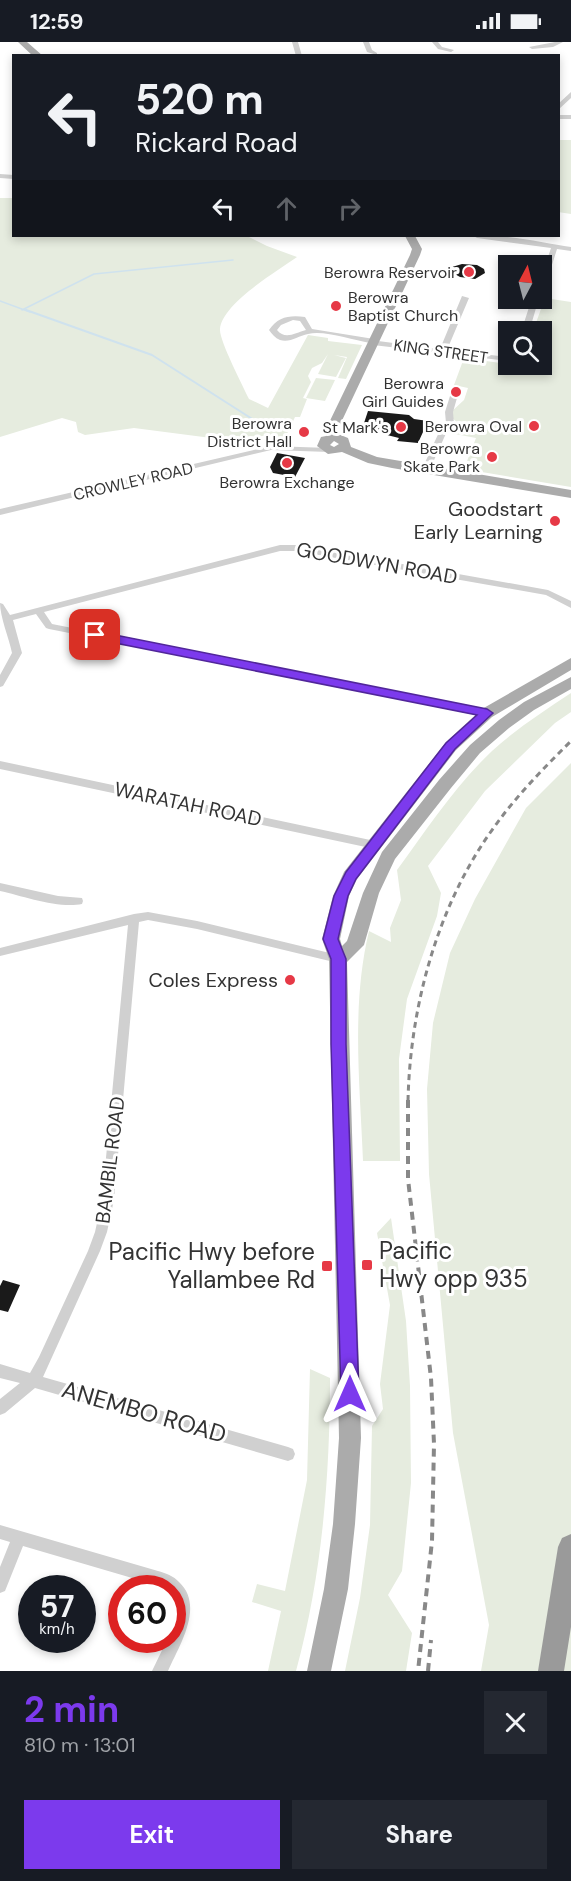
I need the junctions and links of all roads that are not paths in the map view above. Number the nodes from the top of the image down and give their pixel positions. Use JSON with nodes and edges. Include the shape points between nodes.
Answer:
{"nodes":[{"id":1,"x":22,"y":42,"type":"edge"},
{"id":2,"x":366,"y":42,"type":"edge"},
{"id":3,"x":435,"y":42,"type":"edge"},
{"id":4,"x":560,"y":42,"type":"edge"},
{"id":5,"x":530,"y":45,"type":"edge"},
{"id":6,"x":451,"y":50,"type":"dead end"},
{"id":7,"x":37,"y":54,"type":"edge"},
{"id":8,"x":375,"y":54,"type":"dead end"},
{"id":9,"x":571,"y":94,"type":"edge"},
{"id":10,"x":560,"y":106,"type":"edge"},
{"id":11,"x":411,"y":237,"type":"edge"},
{"id":12,"x":485,"y":237,"type":"edge"},
{"id":13,"x":555,"y":246,"type":"junction"},
{"id":14,"x":571,"y":249,"type":"edge"},
{"id":15,"x":552,"y":255,"type":"edge"},
{"id":16,"x":465,"y":298,"type":"dead end"},
{"id":17,"x":310,"y":331,"type":"junction"},
{"id":18,"x":374,"y":342,"type":"junction"},
{"id":19,"x":443,"y":351,"type":"junction"},
{"id":20,"x":498,"y":358,"type":"edge"},
{"id":21,"x":453,"y":398,"type":"dead end"},
{"id":22,"x":328,"y":444,"type":"junction"},
{"id":23,"x":426,"y":469,"type":"junction"},
{"id":24,"x":571,"y":494,"type":"edge"},
{"id":25,"x":0,"y":512,"type":"edge"},
{"id":26,"x":571,"y":604,"type":"edge"},
{"id":27,"x":0,"y":606,"type":"edge"},
{"id":28,"x":38,"y":610,"type":"junction"},
{"id":29,"x":8,"y":618,"type":"junction"},
{"id":30,"x":571,"y":663,"type":"edge"},
{"id":31,"x":571,"y":682,"type":"edge"},
{"id":32,"x":0,"y":684,"type":"edge"},
{"id":33,"x":487,"y":713,"type":"junction"},
{"id":34,"x":2,"y":768,"type":"edge"},
{"id":35,"x":375,"y":844,"type":"junction"},
{"id":36,"x":0,"y":886,"type":"edge"},
{"id":37,"x":78,"y":901,"type":"dead end"},
{"id":38,"x":134,"y":918,"type":"junction"},
{"id":39,"x":0,"y":952,"type":"edge"},
{"id":40,"x":338,"y":959,"type":"junction"},
{"id":41,"x":0,"y":1371,"type":"edge"},
{"id":42,"x":33,"y":1381,"type":"junction"},
{"id":43,"x":0,"y":1408,"type":"edge"},
{"id":44,"x":288,"y":1454,"type":"dead end"},
{"id":45,"x":0,"y":1532,"type":"edge"},
{"id":46,"x":19,"y":1538,"type":"junction"},
{"id":47,"x":571,"y":1548,"type":"edge"},
{"id":48,"x":0,"y":1586,"type":"edge"},
{"id":49,"x":160,"y":1671,"type":"edge"},
{"id":50,"x":319,"y":1671,"type":"edge"},
{"id":51,"x":551,"y":1671,"type":"edge"}],
"edges":[{"from":1,"to":7,"type":"main road"},
{"from":2,"to":8,"type":"street"},
{"from":3,"to":6,"type":"street","via":[[440,48]]},
{"from":4,"to":5,"type":"street"},
{"from":9,"to":10,"type":"street"},
{"from":11,"to":18,"type":"main road","via":[[417,249],[415,255]]},
{"from":12,"to":13,"type":"street"},
{"from":13,"to":14,"type":"street"},
{"from":13,"to":15,"type":"street"},
{"from":16,"to":19,"type":"street"},
{"from":17,"to":17,"type":"street","name":"KING STREET","via":[[284,339],[273,330],[278,323],[293,318],[302,319]]},
{"from":17,"to":18,"type":"street","name":"KING STREET"},
{"from":18,"to":19,"type":"street","name":"KING STREET"},
{"from":18,"to":22,"type":"main road"},
{"from":19,"to":20,"type":"street","name":"KING STREET"},
{"from":21,"to":23,"type":"street","via":[[450,424]]},
{"from":22,"to":23,"type":"main road","via":[[344,441],[343,448],[373,460]]},
{"from":22,"to":25,"type":"street","name":"CROWLEY ROAD","via":[[271,448]]},
{"from":23,"to":24,"type":"main road"},
{"from":26,"to":28,"type":"street","name":"GOODWYN ROAD","via":[[548,593],[280,548]]},
{"from":27,"to":29,"type":"street"},
{"from":28,"to":29,"type":"street","name":"GOODWYN ROAD"},
{"from":28,"to":33,"type":"street","via":[[49,626]]},
{"from":29,"to":32,"type":"street","via":[[17,653]]},
{"from":30,"to":33,"type":"main road"},
{"from":31,"to":40,"type":"main road","via":[[529,706],[475,749],[388,856],[371,893],[355,945]]},
{"from":33,"to":35,"type":"main road","via":[[451,746]]},
{"from":34,"to":35,"type":"street","name":"WARATAH ROAD"},
{"from":35,"to":40,"type":"main road","via":[[350,876],[341,896],[330,939]]},
{"from":36,"to":37,"type":"street"},
{"from":38,"to":39,"type":"street"},
{"from":38,"to":40,"type":"street","via":[[178,921]]},
{"from":38,"to":42,"type":"street","name":"BAMBIL ROAD","via":[[105,1218],[94,1251]]},
{"from":40,"to":50,"type":"main road","via":[[350,1438],[336,1589]]},
{"from":41,"to":42,"type":"street","name":"ANEMBO ROAD"},
{"from":42,"to":43,"type":"street","name":"BAMBIL ROAD"},
{"from":42,"to":44,"type":"street","name":"ANEMBO ROAD"},
{"from":45,"to":46,"type":"street"},
{"from":46,"to":48,"type":"street"},
{"from":46,"to":49,"type":"street","via":[[165,1580],[177,1588],[183,1598],[183,1614]]},
{"from":47,"to":51,"type":"highway"}]}
